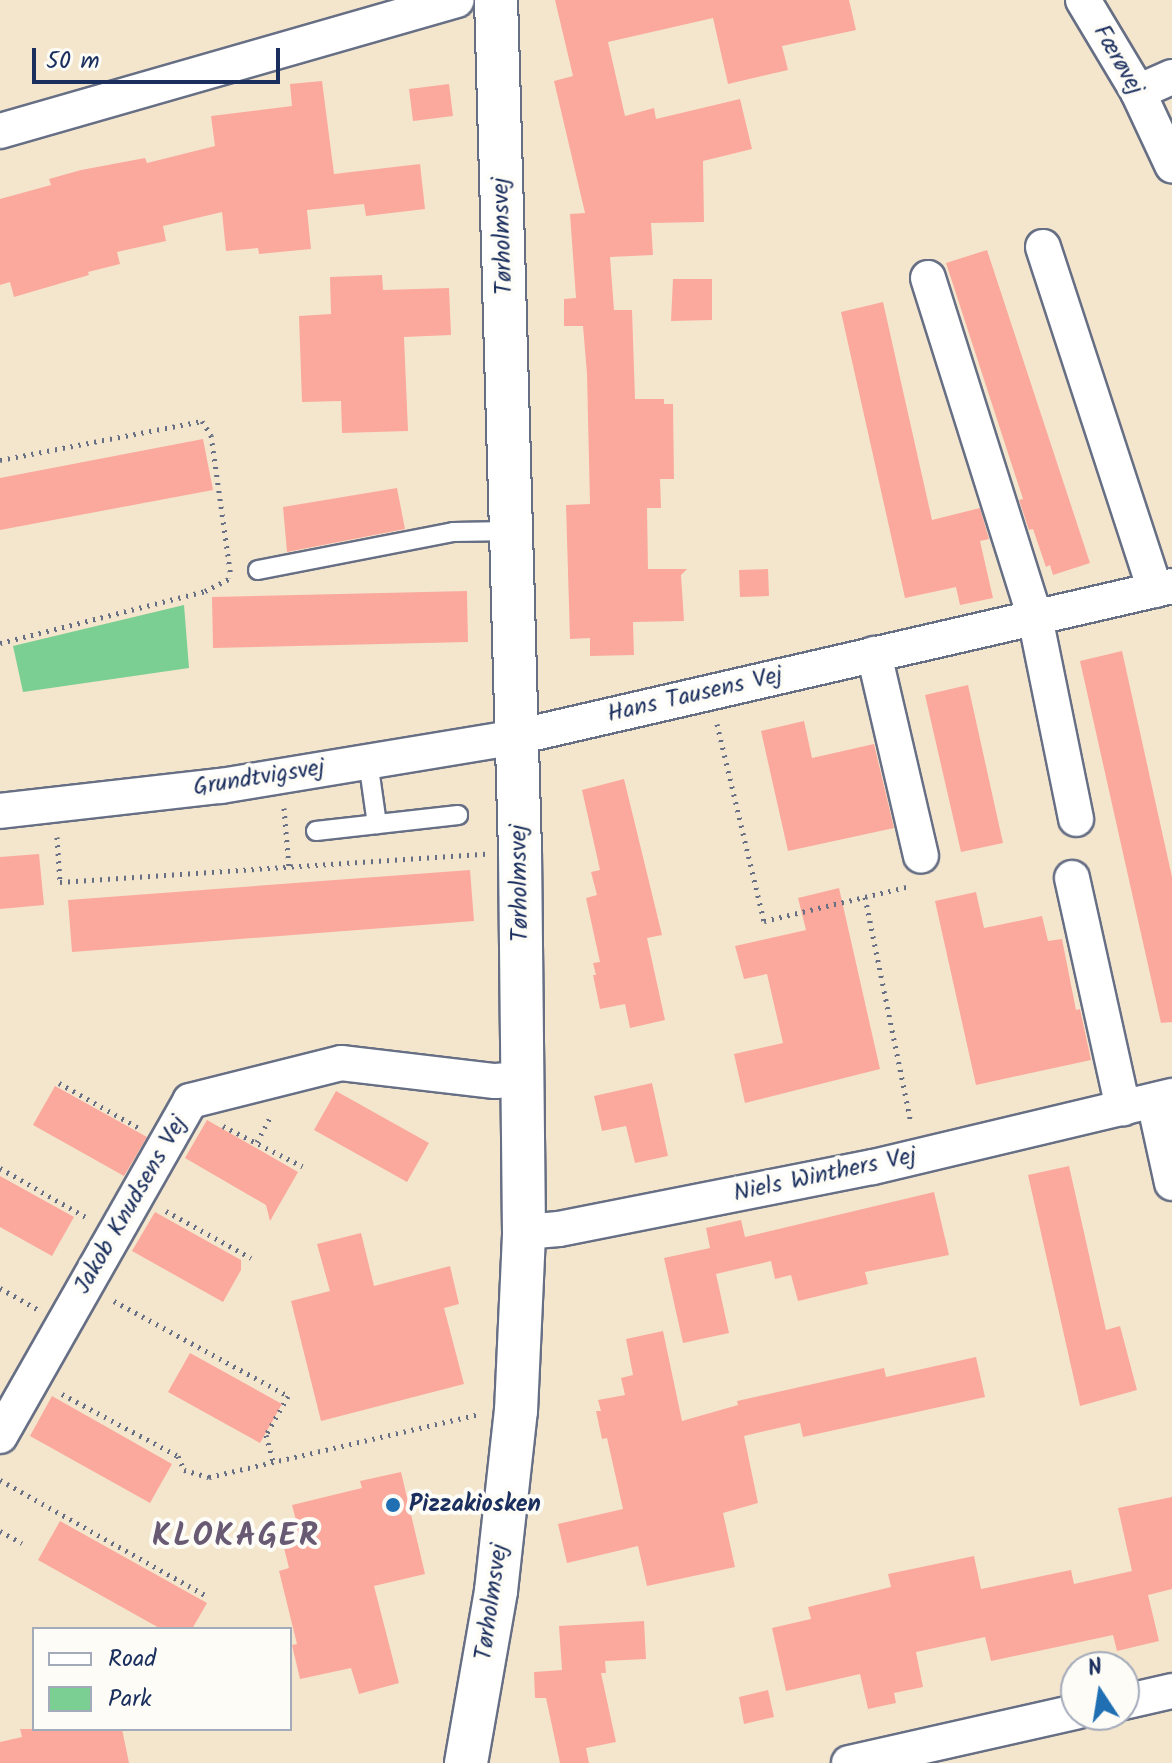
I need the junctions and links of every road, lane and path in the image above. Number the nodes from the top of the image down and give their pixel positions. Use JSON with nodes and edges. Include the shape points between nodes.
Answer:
{"nodes":[{"id":1,"x":457,"y":0,"type":"edge"},
{"id":2,"x":496,"y":0,"type":"edge"},
{"id":3,"x":1083,"y":0,"type":"edge"},
{"id":4,"x":1172,"y":77,"type":"edge"},
{"id":5,"x":1138,"y":92,"type":"junction"},
{"id":6,"x":0,"y":131,"type":"edge"},
{"id":7,"x":1172,"y":165,"type":"edge"},
{"id":8,"x":1043,"y":247,"type":"dead end"},
{"id":9,"x":928,"y":278,"type":"dead end"},
{"id":10,"x":0,"y":460,"type":"edge"},
{"id":11,"x":511,"y":531,"type":"junction"},
{"id":12,"x":258,"y":570,"type":"joint"},
{"id":13,"x":231,"y":578,"type":"junction"},
{"id":14,"x":1164,"y":588,"type":"edge"},
{"id":15,"x":1035,"y":617,"type":"junction"},
{"id":16,"x":0,"y":643,"type":"edge"},
{"id":17,"x":874,"y":654,"type":"junction"},
{"id":18,"x":710,"y":692,"type":"junction"},
{"id":19,"x":517,"y":737,"type":"junction"},
{"id":20,"x":368,"y":761,"type":"junction"},
{"id":21,"x":281,"y":776,"type":"junction"},
{"id":22,"x":55,"y":804,"type":"junction"},
{"id":23,"x":0,"y":811,"type":"edge"},
{"id":24,"x":458,"y":815,"type":"dead end"},
{"id":25,"x":1076,"y":819,"type":"dead end"},
{"id":26,"x":377,"y":824,"type":"junction"},
{"id":27,"x":316,"y":831,"type":"dead end"},
{"id":28,"x":520,"y":852,"type":"junction"},
{"id":29,"x":921,"y":856,"type":"joint"},
{"id":30,"x":289,"y":867,"type":"junction"},
{"id":31,"x":1072,"y":878,"type":"dead end"},
{"id":32,"x":865,"y":897,"type":"junction"},
{"id":33,"x":523,"y":1079,"type":"junction"},
{"id":34,"x":59,"y":1083,"type":"dead end"},
{"id":35,"x":1149,"y":1101,"type":"edge"},
{"id":36,"x":187,"y":1107,"type":"junction"},
{"id":37,"x":166,"y":1144,"type":"junction"},
{"id":38,"x":918,"y":1156,"type":"junction"},
{"id":39,"x":302,"y":1166,"type":"dead end"},
{"id":40,"x":0,"y":1168,"type":"edge"},
{"id":41,"x":1172,"y":1183,"type":"edge"},
{"id":42,"x":137,"y":1195,"type":"junction"},
{"id":43,"x":524,"y":1232,"type":"junction"},
{"id":44,"x":115,"y":1233,"type":"junction"},
{"id":45,"x":251,"y":1258,"type":"dead end"},
{"id":46,"x":85,"y":1285,"type":"junction"},
{"id":47,"x":33,"y":1378,"type":"junction"},
{"id":48,"x":516,"y":1405,"type":"junction"},
{"id":49,"x":0,"y":1436,"type":"edge"},
{"id":50,"x":273,"y":1462,"type":"junction"},
{"id":51,"x":0,"y":1480,"type":"edge"},
{"id":52,"x":0,"y":1531,"type":"edge"},
{"id":53,"x":22,"y":1543,"type":"dead end"},
{"id":54,"x":205,"y":1595,"type":"dead end"},
{"id":55,"x":1172,"y":1691,"type":"edge"},
{"id":56,"x":1140,"y":1698,"type":"edge"},
{"id":57,"x":1060,"y":1716,"type":"edge"},
{"id":58,"x":466,"y":1763,"type":"edge"},
{"id":59,"x":849,"y":1763,"type":"edge"}],
"edges":[{"from":1,"to":6,"type":"street"},
{"from":2,"to":11,"type":"street","name":"Tørholmsvej"},
{"from":3,"to":5,"type":"street","name":"Færøvej"},
{"from":4,"to":5,"type":"street"},
{"from":5,"to":7,"type":"street","name":"Færøvej"},
{"from":8,"to":14,"type":"street","name":"Hans Tausens Vej"},
{"from":9,"to":15,"type":"street"},
{"from":10,"to":13,"type":"path","via":[[202,421],[211,435]]},
{"from":11,"to":12,"type":"lane","via":[[453,532]]},
{"from":11,"to":19,"type":"street","name":"Tørholmsvej"},
{"from":12,"to":13,"type":"path"},
{"from":13,"to":16,"type":"path","via":[[205,591]]},
{"from":14,"to":15,"type":"street","name":"Hans Tausens Vej"},
{"from":15,"to":17,"type":"street","name":"Hans Tausens Vej"},
{"from":15,"to":25,"type":"street"},
{"from":17,"to":18,"type":"street","name":"Hans Tausens Vej"},
{"from":17,"to":29,"type":"street"},
{"from":18,"to":19,"type":"street","name":"Hans Tausens Vej"},
{"from":18,"to":32,"type":"path","via":[[764,921]]},
{"from":19,"to":20,"type":"street","name":"Grundtvigsvej"},
{"from":19,"to":28,"type":"street","name":"Tørholmsvej"},
{"from":20,"to":21,"type":"street","name":"Grundtvigsvej"},
{"from":20,"to":26,"type":"lane"},
{"from":21,"to":22,"type":"street","name":"Grundtvigsvej"},
{"from":21,"to":30,"type":"path"},
{"from":22,"to":23,"type":"street","name":"Grundtvigsvej"},
{"from":22,"to":30,"type":"path","via":[[60,882]]},
{"from":24,"to":26,"type":"lane"},
{"from":26,"to":27,"type":"lane"},
{"from":28,"to":30,"type":"path"},
{"from":28,"to":33,"type":"street","name":"Tørholmsvej"},
{"from":29,"to":32,"type":"path","via":[[929,882]]},
{"from":31,"to":35,"type":"street"},
{"from":32,"to":38,"type":"path"},
{"from":33,"to":36,"type":"street","name":"Jakob Knudsens Vej","via":[[495,1081],[341,1063],[190,1101]]},
{"from":33,"to":43,"type":"street","name":"Tørholmsvej"},
{"from":34,"to":37,"type":"path"},
{"from":35,"to":38,"type":"street","name":"Niels Winthers Vej"},
{"from":35,"to":41,"type":"street"},
{"from":36,"to":37,"type":"street","name":"Jakob Knudsens Vej"},
{"from":36,"to":39,"type":"path"},
{"from":37,"to":42,"type":"street","name":"Jakob Knudsens Vej"},
{"from":38,"to":43,"type":"street","name":"Niels Winthers Vej"},
{"from":40,"to":44,"type":"path"},
{"from":42,"to":44,"type":"street","name":"Jakob Knudsens Vej"},
{"from":42,"to":45,"type":"path"},
{"from":43,"to":48,"type":"street","name":"Tørholmsvej"},
{"from":44,"to":46,"type":"street","name":"Jakob Knudsens Vej"},
{"from":46,"to":47,"type":"street","name":"Jakob Knudsens Vej"},
{"from":46,"to":50,"type":"path","via":[[288,1396],[266,1435]]},
{"from":47,"to":49,"type":"street","name":"Jakob Knudsens Vej"},
{"from":47,"to":50,"type":"path","via":[[178,1456],[184,1470],[209,1477]]},
{"from":48,"to":50,"type":"path"},
{"from":48,"to":58,"type":"street","name":"Tørholmsvej","via":[[496,1591]]},
{"from":51,"to":54,"type":"path"},
{"from":52,"to":53,"type":"path"},
{"from":55,"to":56,"type":"street"},
{"from":57,"to":59,"type":"street"}]}
